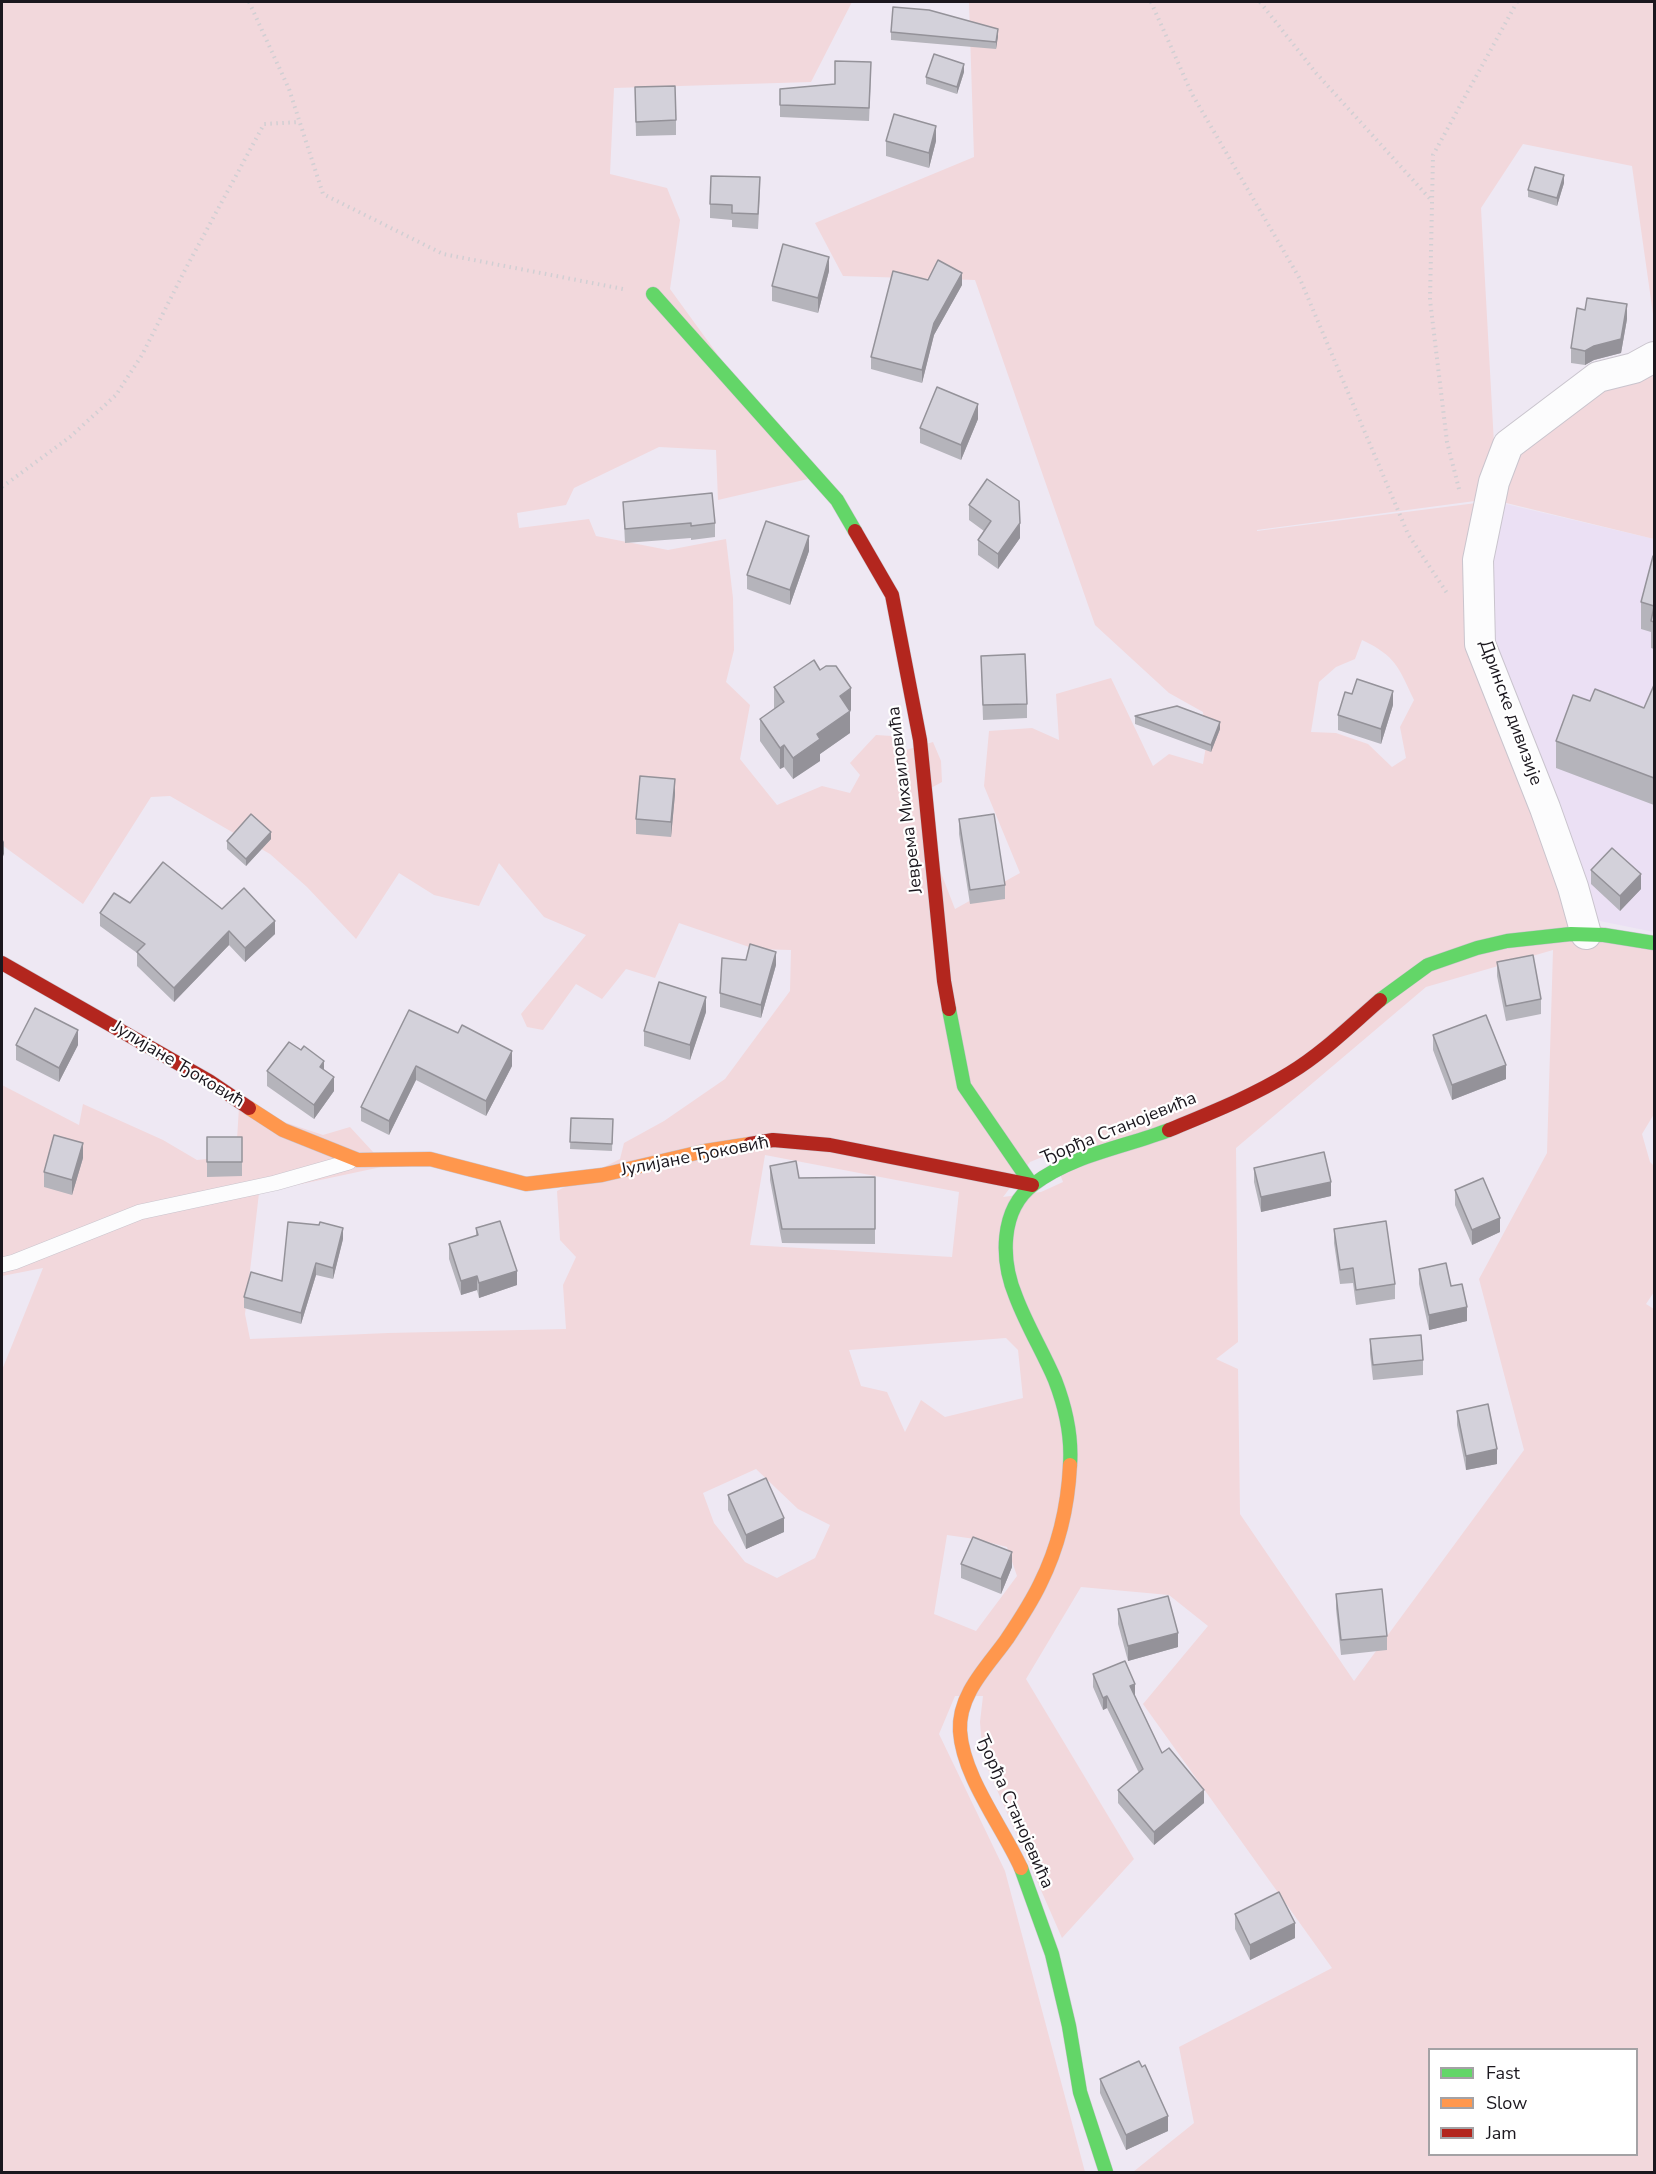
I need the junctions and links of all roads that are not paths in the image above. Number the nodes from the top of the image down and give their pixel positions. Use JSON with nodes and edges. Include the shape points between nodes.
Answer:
{"nodes":[{"id":1,"x":653,"y":294,"type":"road end"},
{"id":2,"x":1654,"y":357,"type":"edge"},
{"id":3,"x":1586,"y":934,"type":"junction"},
{"id":4,"x":1654,"y":943,"type":"edge"},
{"id":5,"x":2,"y":963,"type":"edge"},
{"id":6,"x":358,"y":1160,"type":"junction"},
{"id":7,"x":1032,"y":1185,"type":"junction"},
{"id":8,"x":2,"y":1265,"type":"edge"},
{"id":9,"x":1106,"y":2172,"type":"edge"}],
"edges":[{"from":1,"to":7,"type":"street","name":"Јеврема Михаиловића","via":[[837,500],[892,595],[920,740],[944,981],[964,1086]]},
{"from":2,"to":3,"type":"street","name":"Дринске дивизије","via":[[1634,368],[1598,377],[1508,445],[1494,482],[1478,560],[1480,644],[1545,808]]},
{"from":3,"to":4,"type":"street","name":"Ђорђа Станојевића"},
{"from":3,"to":7,"type":"street","name":"Ђорђа Станојевића","via":[[1511,938],[1426,966],[1385,995],[1308,1062],[1271,1084],[1154,1136],[1095,1155]]},
{"from":5,"to":6,"type":"street","name":"Јулијане Ђоковић","via":[[209,1081],[283,1130]]},
{"from":6,"to":7,"type":"street","name":"Јулијане Ђоковић","via":[[430,1159],[526,1184],[602,1175],[773,1140],[830,1145]]},
{"from":6,"to":8,"type":"lane","name":"Јулијане Ђоковић","via":[[275,1183],[140,1212]]},
{"from":7,"to":9,"type":"street","name":"Ђорђа Станојевића","via":[[1013,1209],[1008,1224],[1008,1263],[1015,1296],[1061,1396],[1070,1442],[1070,1488],[1061,1534],[1044,1576],[966,1698],[960,1728],[967,1758],[1015,1855],[1057,1969],[1082,2100]]}]}
